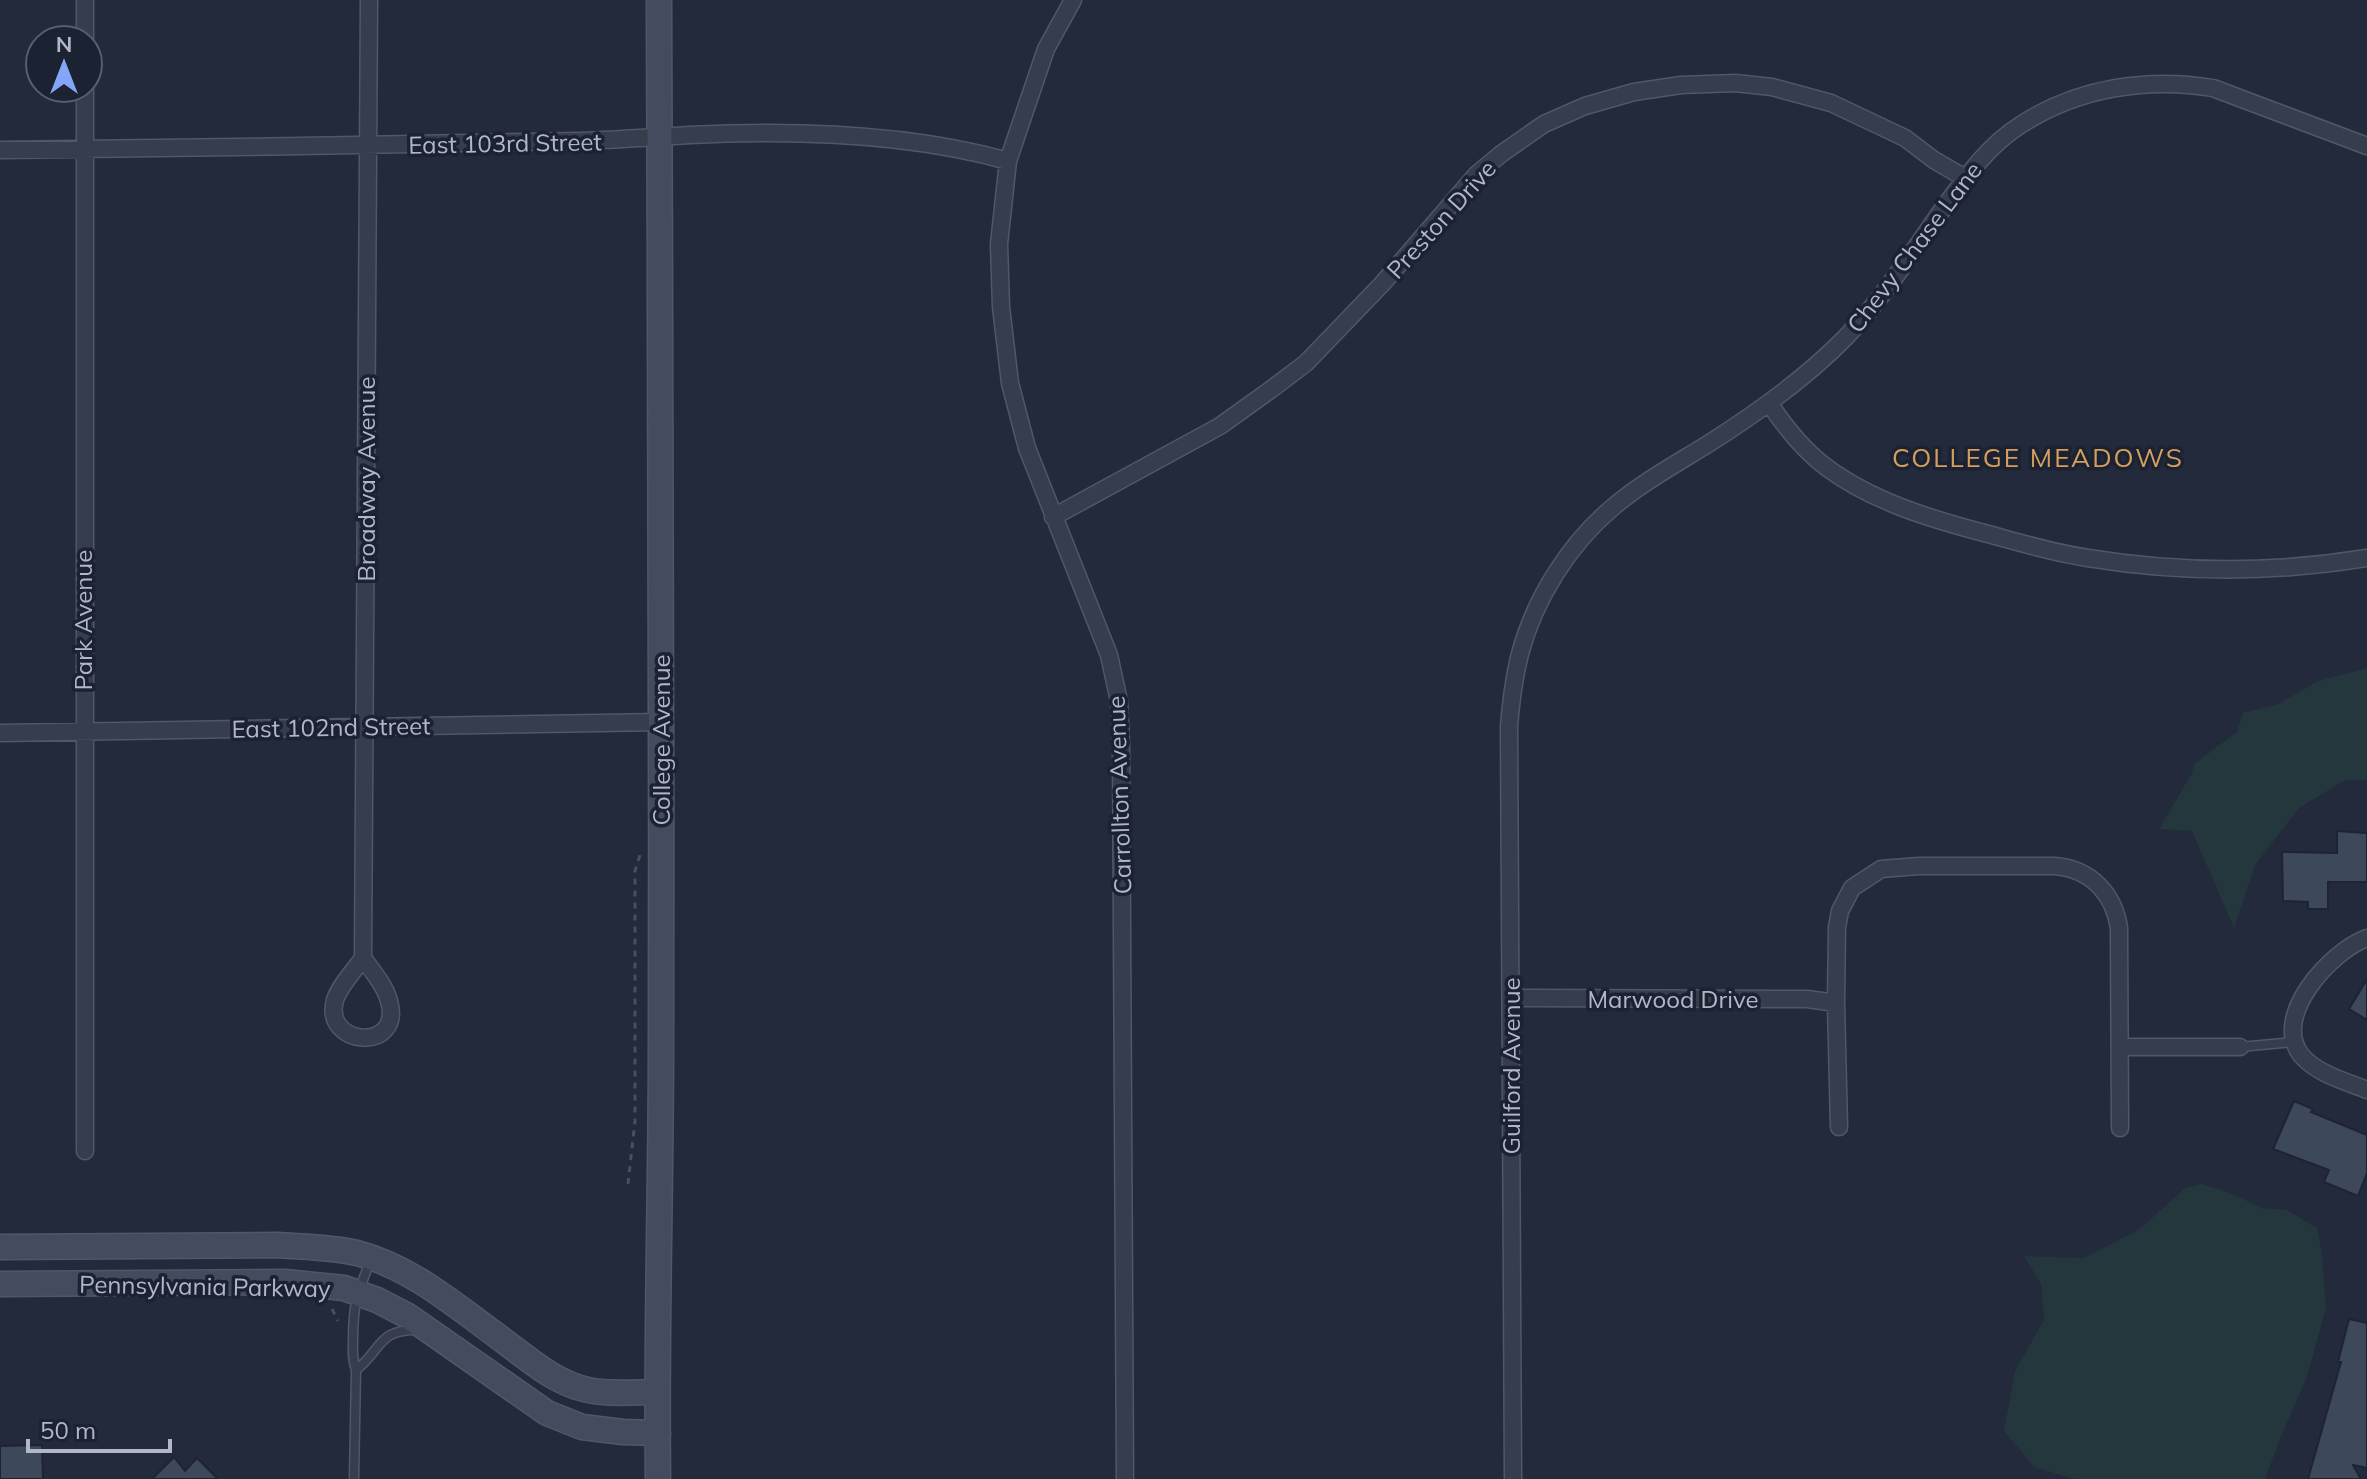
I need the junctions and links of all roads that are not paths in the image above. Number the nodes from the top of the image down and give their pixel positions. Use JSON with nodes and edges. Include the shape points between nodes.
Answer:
{"nodes":[{"id":1,"x":85,"y":0,"type":"edge"},
{"id":2,"x":369,"y":0,"type":"edge"},
{"id":3,"x":659,"y":0,"type":"edge"},
{"id":4,"x":1073,"y":0,"type":"edge"},
{"id":5,"x":85,"y":24,"type":"edge"},
{"id":6,"x":85,"y":104,"type":"edge"},
{"id":7,"x":660,"y":138,"type":"junction"},
{"id":8,"x":368,"y":146,"type":"junction"},
{"id":9,"x":2367,"y":146,"type":"edge"},
{"id":10,"x":85,"y":149,"type":"junction"},
{"id":11,"x":0,"y":150,"type":"edge"},
{"id":12,"x":1008,"y":161,"type":"junction"},
{"id":13,"x":1965,"y":178,"type":"junction"},
{"id":14,"x":1769,"y":403,"type":"junction"},
{"id":15,"x":1053,"y":517,"type":"junction"},
{"id":16,"x":2367,"y":558,"type":"edge"},
{"id":17,"x":1520,"y":653,"type":"joint"},
{"id":18,"x":661,"y":722,"type":"junction"},
{"id":19,"x":365,"y":726,"type":"junction"},
{"id":20,"x":84,"y":731,"type":"junction"},
{"id":21,"x":0,"y":733,"type":"edge"},
{"id":22,"x":2367,"y":938,"type":"edge"},
{"id":23,"x":363,"y":958,"type":"junction"},
{"id":24,"x":1511,"y":998,"type":"junction"},
{"id":25,"x":1836,"y":1003,"type":"junction"},
{"id":26,"x":2293,"y":1042,"type":"junction"},
{"id":27,"x":2121,"y":1047,"type":"junction"},
{"id":28,"x":2240,"y":1047,"type":"joint"},
{"id":29,"x":2367,"y":1090,"type":"edge"},
{"id":30,"x":1839,"y":1127,"type":"dead end"},
{"id":31,"x":2120,"y":1128,"type":"dead end"},
{"id":32,"x":85,"y":1151,"type":"dead end"},
{"id":33,"x":0,"y":1247,"type":"edge"},
{"id":34,"x":372,"y":1258,"type":"junction"},
{"id":35,"x":0,"y":1284,"type":"edge"},
{"id":36,"x":358,"y":1292,"type":"junction"},
{"id":37,"x":428,"y":1330,"type":"junction"},
{"id":38,"x":356,"y":1370,"type":"junction"},
{"id":39,"x":657,"y":1392,"type":"junction"},
{"id":40,"x":658,"y":1433,"type":"junction"},
{"id":41,"x":354,"y":1479,"type":"edge"},
{"id":42,"x":658,"y":1479,"type":"edge"},
{"id":43,"x":1125,"y":1479,"type":"edge"},
{"id":44,"x":1513,"y":1479,"type":"edge"}],
"edges":[{"from":1,"to":5,"type":"street"},
{"from":2,"to":8,"type":"street","name":"Broadway Avenue"},
{"from":3,"to":7,"type":"main road","name":"College Avenue"},
{"from":4,"to":12,"type":"street","name":"Carrollton Avenue","via":[[1046,49]]},
{"from":6,"to":10,"type":"street","name":"Park Avenue"},
{"from":7,"to":8,"type":"street","name":"East 103rd Street"},
{"from":7,"to":12,"type":"street","name":"East 103rd Street","via":[[864,137]]},
{"from":7,"to":18,"type":"main road","name":"College Avenue"},
{"from":8,"to":10,"type":"street","name":"East 103rd Street"},
{"from":8,"to":19,"type":"street","name":"Broadway Avenue"},
{"from":9,"to":13,"type":"street","name":"Chevy Chase Lane","via":[[2213,88],[2165,82],[2104,90],[2059,104],[2002,138]]},
{"from":10,"to":11,"type":"street","name":"East 103rd Street"},
{"from":10,"to":20,"type":"street","name":"Park Avenue"},
{"from":12,"to":15,"type":"street","name":"Carrollton Avenue","via":[[999,244],[1010,383]]},
{"from":13,"to":14,"type":"street","name":"Chevy Chase Lane","via":[[1847,335]]},
{"from":13,"to":15,"type":"street","name":"Preston Drive","via":[[1905,138],[1844,109],[1772,87],[1681,85],[1585,106],[1544,124],[1477,174],[1382,284],[1284,380],[1220,426]]},
{"from":14,"to":16,"type":"street","via":[[1809,453],[1844,479],[1945,523],[2088,558],[2193,569],[2259,569]]},
{"from":14,"to":17,"type":"street","name":"Chevy Chase Lane","via":[[1638,488],[1595,524],[1556,574]]},
{"from":15,"to":43,"type":"street","name":"Carrollton Avenue","via":[[1109,655],[1119,701]]},
{"from":17,"to":24,"type":"street","name":"Guilford Avenue","via":[[1509,726]]},
{"from":18,"to":19,"type":"street","name":"East 102nd Street"},
{"from":18,"to":39,"type":"main road","name":"College Avenue"},
{"from":19,"to":20,"type":"street","name":"East 102nd Street"},
{"from":19,"to":23,"type":"street","name":"Broadway Avenue"},
{"from":20,"to":21,"type":"street","name":"East 102nd Street"},
{"from":20,"to":32,"type":"street","name":"Park Avenue"},
{"from":22,"to":26,"type":"street","via":[[2315,978],[2298,1004]]},
{"from":23,"to":23,"type":"street","via":[[334,1007],[339,1024],[361,1039],[386,1028],[391,1009]]},
{"from":24,"to":25,"type":"street","name":"Marwood Drive"},
{"from":24,"to":44,"type":"street","name":"Guilford Avenue"},
{"from":25,"to":27,"type":"street","via":[[1840,911],[1858,882],[1881,869],[1919,866],[2070,867],[2101,887],[2117,912]]},
{"from":25,"to":30,"type":"street"},
{"from":26,"to":28,"type":"lane"},
{"from":26,"to":29,"type":"street","via":[[2320,1070]]},
{"from":27,"to":28,"type":"street"},
{"from":27,"to":31,"type":"street"},
{"from":33,"to":34,"type":"main road","name":"Pennsylvania Parkway","via":[[277,1245]]},
{"from":34,"to":36,"type":"lane"},
{"from":34,"to":39,"type":"main road","name":"Pennsylvania Parkway","via":[[430,1287],[568,1384],[597,1391]]},
{"from":35,"to":36,"type":"main road","name":"Pennsylvania Parkway","via":[[285,1282]]},
{"from":36,"to":37,"type":"main road","name":"Pennsylvania Parkway"},
{"from":36,"to":38,"type":"lane","via":[[352,1358]]},
{"from":37,"to":38,"type":"lane","via":[[391,1334]]},
{"from":37,"to":40,"type":"main road","name":"Pennsylvania Parkway","via":[[547,1413],[582,1427]]},
{"from":38,"to":41,"type":"lane"},
{"from":39,"to":40,"type":"main road","name":"College Avenue"},
{"from":40,"to":42,"type":"main road","name":"College Avenue"}]}
